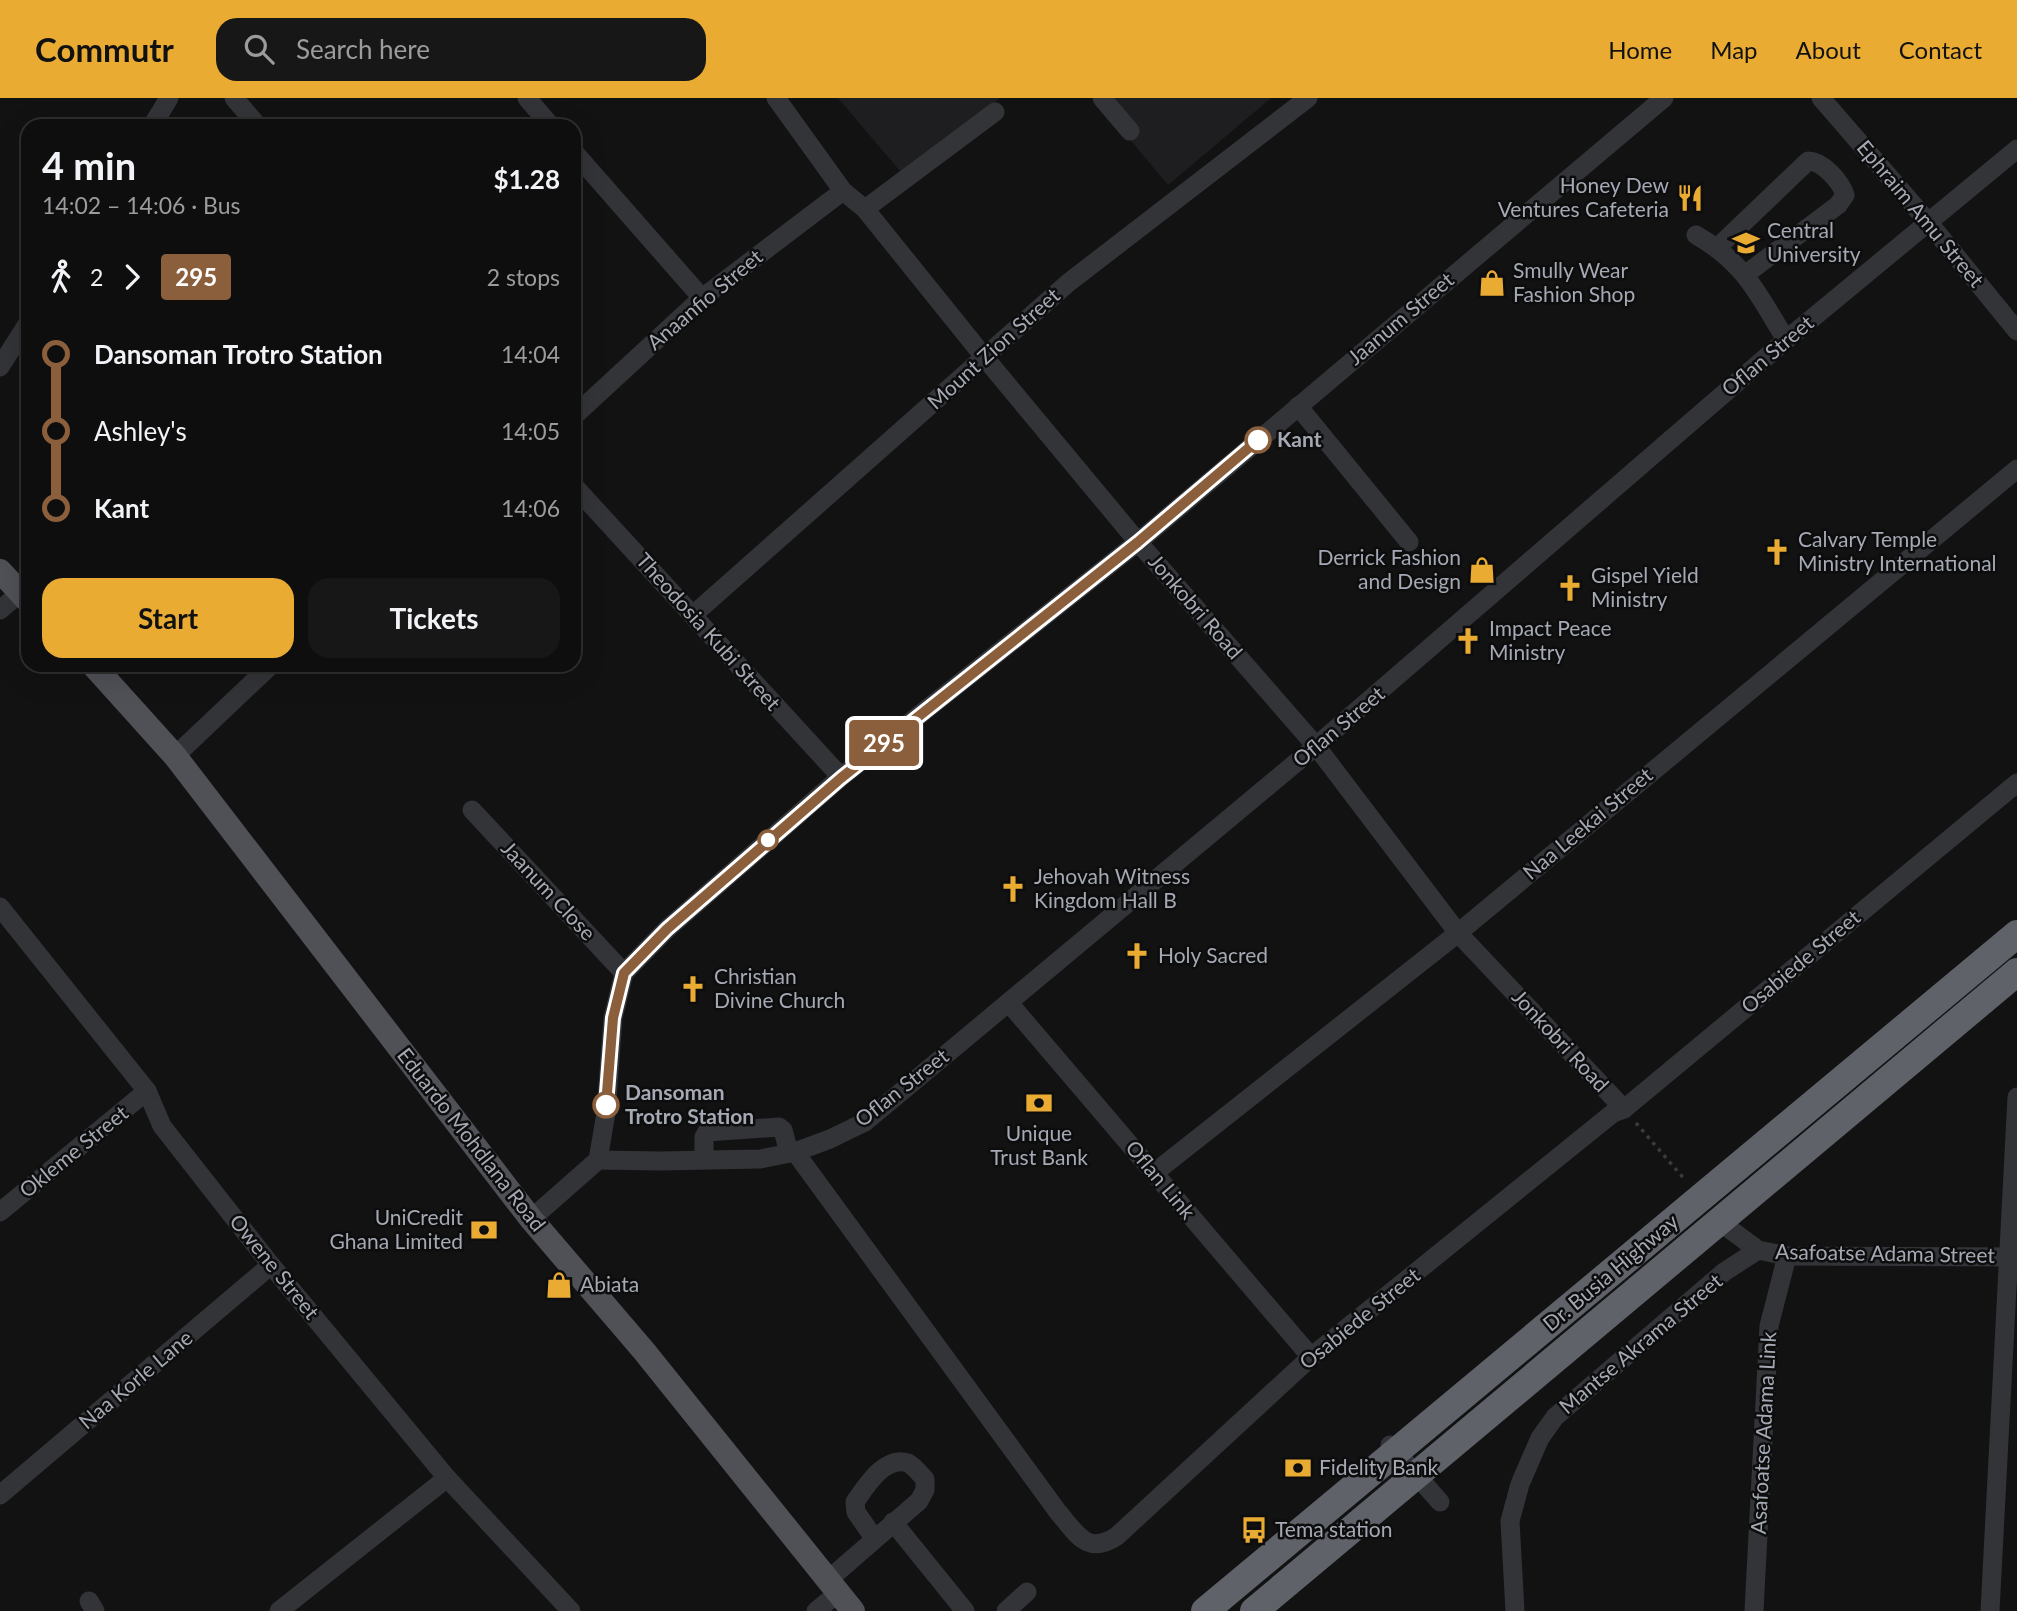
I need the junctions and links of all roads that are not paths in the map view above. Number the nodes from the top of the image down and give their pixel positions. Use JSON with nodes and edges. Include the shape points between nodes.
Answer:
{"nodes":[{"id":1,"x":169,"y":98,"type":"edge"},
{"id":2,"x":234,"y":98,"type":"edge"},
{"id":3,"x":527,"y":98,"type":"edge"},
{"id":4,"x":1102,"y":98,"type":"edge"},
{"id":5,"x":1308,"y":98,"type":"edge"},
{"id":6,"x":1664,"y":98,"type":"edge"},
{"id":7,"x":1821,"y":98,"type":"edge"},
{"id":8,"x":781,"y":100,"type":"edge"},
{"id":9,"x":995,"y":112,"type":"dead end"},
{"id":10,"x":156,"y":119,"type":"edge"},
{"id":11,"x":252,"y":119,"type":"edge"},
{"id":12,"x":545,"y":119,"type":"edge"},
{"id":13,"x":1130,"y":131,"type":"dead end"},
{"id":14,"x":2017,"y":149,"type":"edge"},
{"id":15,"x":581,"y":160,"type":"edge"},
{"id":16,"x":843,"y":191,"type":"junction"},
{"id":17,"x":865,"y":209,"type":"junction"},
{"id":18,"x":1929,"y":223,"type":"junction"},
{"id":19,"x":1696,"y":235,"type":"dead end"},
{"id":20,"x":1718,"y":247,"type":"junction"},
{"id":21,"x":1746,"y":274,"type":"junction"},
{"id":22,"x":702,"y":298,"type":"junction"},
{"id":23,"x":2017,"y":331,"type":"edge"},
{"id":24,"x":21,"y":334,"type":"edge"},
{"id":25,"x":1786,"y":340,"type":"junction"},
{"id":26,"x":985,"y":358,"type":"junction"},
{"id":27,"x":0,"y":368,"type":"edge"},
{"id":28,"x":1298,"y":405,"type":"junction"},
{"id":29,"x":581,"y":410,"type":"edge"},
{"id":30,"x":2017,"y":469,"type":"edge"},
{"id":31,"x":581,"y":494,"type":"edge"},
{"id":32,"x":1138,"y":542,"type":"junction"},
{"id":33,"x":1409,"y":542,"type":"dead end"},
{"id":34,"x":0,"y":571,"type":"edge"},
{"id":35,"x":21,"y":594,"type":"edge"},
{"id":36,"x":21,"y":599,"type":"edge"},
{"id":37,"x":0,"y":610,"type":"edge"},
{"id":38,"x":694,"y":615,"type":"junction"},
{"id":39,"x":99,"y":672,"type":"edge"},
{"id":40,"x":264,"y":672,"type":"edge"},
{"id":41,"x":1317,"y":746,"type":"junction"},
{"id":42,"x":175,"y":756,"type":"junction"},
{"id":43,"x":841,"y":778,"type":"junction"},
{"id":44,"x":2017,"y":783,"type":"edge"},
{"id":45,"x":472,"y":810,"type":"dead end"},
{"id":46,"x":0,"y":907,"type":"edge"},
{"id":47,"x":1458,"y":933,"type":"junction"},
{"id":48,"x":2017,"y":934,"type":"edge"},
{"id":49,"x":624,"y":973,"type":"junction"},
{"id":50,"x":2016,"y":979,"type":"edge"},
{"id":51,"x":1009,"y":1003,"type":"junction"},
{"id":52,"x":147,"y":1091,"type":"junction"},
{"id":53,"x":2017,"y":1097,"type":"edge"},
{"id":54,"x":1624,"y":1109,"type":"junction"},
{"id":55,"x":792,"y":1152,"type":"junction"},
{"id":56,"x":704,"y":1159,"type":"junction"},
{"id":57,"x":598,"y":1160,"type":"junction"},
{"id":58,"x":1154,"y":1173,"type":"junction"},
{"id":59,"x":0,"y":1212,"type":"edge"},
{"id":60,"x":531,"y":1219,"type":"junction"},
{"id":61,"x":1720,"y":1222,"type":"junction"},
{"id":62,"x":1758,"y":1250,"type":"junction"},
{"id":63,"x":1787,"y":1256,"type":"junction"},
{"id":64,"x":2014,"y":1257,"type":"edge"},
{"id":65,"x":271,"y":1265,"type":"junction"},
{"id":66,"x":1311,"y":1357,"type":"junction"},
{"id":67,"x":1390,"y":1445,"type":"dead end"},
{"id":68,"x":447,"y":1478,"type":"junction"},
{"id":69,"x":0,"y":1494,"type":"edge"},
{"id":70,"x":1440,"y":1502,"type":"dead end"},
{"id":71,"x":893,"y":1522,"type":"junction"},
{"id":72,"x":874,"y":1538,"type":"junction"},
{"id":73,"x":1027,"y":1592,"type":"dead end"},
{"id":74,"x":840,"y":1594,"type":"edge"},
{"id":75,"x":283,"y":1610,"type":"edge"},
{"id":76,"x":571,"y":1611,"type":"edge"},
{"id":77,"x":816,"y":1611,"type":"edge"},
{"id":78,"x":965,"y":1611,"type":"edge"},
{"id":79,"x":1006,"y":1611,"type":"edge"},
{"id":80,"x":1205,"y":1611,"type":"edge"},
{"id":81,"x":1254,"y":1611,"type":"edge"},
{"id":82,"x":1515,"y":1611,"type":"edge"},
{"id":83,"x":1754,"y":1611,"type":"edge"},
{"id":84,"x":1990,"y":1611,"type":"edge"}],
"edges":[{"from":1,"to":10,"type":"street"},
{"from":2,"to":11,"type":"street"},
{"from":3,"to":12,"type":"street"},
{"from":4,"to":13,"type":"street"},
{"from":5,"to":26,"type":"street","name":"Mount Zion Street","via":[[1068,283]]},
{"from":6,"to":28,"type":"street","name":"Jaanum Street"},
{"from":7,"to":18,"type":"street","name":"Ephraim Amu Street"},
{"from":8,"to":16,"type":"street","name":"Jonkobri Road"},
{"from":9,"to":17,"type":"street"},
{"from":14,"to":18,"type":"street","name":"Oflan Street"},
{"from":15,"to":22,"type":"street"},
{"from":16,"to":17,"type":"street","name":"Jonkobri Road"},
{"from":16,"to":22,"type":"street","name":"Anaanfio Street"},
{"from":17,"to":26,"type":"street","name":"Jonkobri Road"},
{"from":18,"to":23,"type":"street","name":"Ephraim Amu Street"},
{"from":18,"to":25,"type":"street","name":"Oflan Street"},
{"from":19,"to":20,"type":"street"},
{"from":20,"to":21,"type":"street"},
{"from":20,"to":21,"type":"street","via":[[1808,160],[1819,163],[1845,195]]},
{"from":21,"to":25,"type":"street"},
{"from":22,"to":29,"type":"street","name":"Anaanfio Street"},
{"from":24,"to":27,"type":"street"},
{"from":25,"to":41,"type":"street","name":"Oflan Street"},
{"from":26,"to":32,"type":"street","name":"Jonkobri Road"},
{"from":26,"to":38,"type":"street","name":"Mount Zion Street"},
{"from":28,"to":32,"type":"street","name":"Jaanum Street"},
{"from":28,"to":33,"type":"street"},
{"from":30,"to":47,"type":"street","name":"Naa Leekai Street"},
{"from":31,"to":38,"type":"street","name":"Theodosia Kubi Street"},
{"from":32,"to":41,"type":"street","name":"Jonkobri Road"},
{"from":32,"to":43,"type":"street","name":"Jaanum Street"},
{"from":34,"to":35,"type":"main road"},
{"from":36,"to":37,"type":"street"},
{"from":38,"to":43,"type":"street","name":"Theodosia Kubi Street"},
{"from":39,"to":42,"type":"main road","name":"Eduardo Mohdlana Road"},
{"from":40,"to":42,"type":"street"},
{"from":41,"to":47,"type":"street","name":"Jonkobri Road"},
{"from":41,"to":51,"type":"street","name":"Oflan Street"},
{"from":42,"to":60,"type":"main road","name":"Eduardo Mohdlana Road"},
{"from":43,"to":49,"type":"street","name":"Jaanum Street","via":[[667,929]]},
{"from":44,"to":54,"type":"street","name":"Osabiede Street"},
{"from":45,"to":49,"type":"street","name":"Jaanum Close"},
{"from":46,"to":52,"type":"street","name":"Owene Street"},
{"from":47,"to":54,"type":"street","name":"Jonkobri Road"},
{"from":47,"to":58,"type":"street","name":"Naa Leekai Street"},
{"from":48,"to":80,"type":"highway","name":"Dr. Busia Highway"},
{"from":49,"to":57,"type":"street","via":[[613,1018]]},
{"from":50,"to":61,"type":"highway","name":"Dr. Busia Highway"},
{"from":51,"to":55,"type":"street","name":"Oflan Street","via":[[865,1122]]},
{"from":51,"to":58,"type":"street","name":"Oflan Link"},
{"from":52,"to":59,"type":"street","name":"Okleme Street"},
{"from":52,"to":65,"type":"street","name":"Owene Street","via":[[162,1126]]},
{"from":53,"to":64,"type":"street"},
{"from":54,"to":66,"type":"street","name":"Osabiede Street"},
{"from":55,"to":56,"type":"street","name":"Oflan Street","via":[[760,1159]]},
{"from":55,"to":56,"type":"street","via":[[779,1127],[707,1132]]},
{"from":55,"to":66,"type":"street","name":"Osabiede Street","via":[[1058,1513],[1088,1544],[1103,1544],[1117,1536]]},
{"from":56,"to":57,"type":"street","name":"Oflan Street"},
{"from":57,"to":60,"type":"street"},
{"from":58,"to":66,"type":"street","name":"Oflan Link"},
{"from":60,"to":74,"type":"main road","name":"Eduardo Mohdlana Road"},
{"from":61,"to":62,"type":"street","name":"Asafoatse Adama Street"},
{"from":61,"to":81,"type":"highway","name":"Dr. Busia Highway"},
{"from":62,"to":63,"type":"street","name":"Asafoatse Adama Street"},
{"from":62,"to":82,"type":"street","name":"Mantse Akrama Street","via":[[1724,1272],[1555,1417],[1540,1438],[1510,1521]]},
{"from":63,"to":64,"type":"street","name":"Asafoatse Adama Street"},
{"from":63,"to":83,"type":"street","name":"Asafoatse Adama Link","via":[[1769,1326]]},
{"from":64,"to":84,"type":"street"},
{"from":65,"to":68,"type":"street","name":"Owene Street"},
{"from":65,"to":69,"type":"street","name":"Naa Korle Lane"},
{"from":67,"to":70,"type":"street"},
{"from":68,"to":75,"type":"street"},
{"from":68,"to":76,"type":"street","name":"Owene Street"},
{"from":71,"to":72,"type":"street"},
{"from":71,"to":72,"type":"street","via":[[919,1501],[925,1490],[925,1479],[910,1464],[886,1465],[855,1502],[856,1512]]},
{"from":71,"to":78,"type":"street"},
{"from":72,"to":74,"type":"street"},
{"from":73,"to":79,"type":"street"},
{"from":74,"to":77,"type":"street"}]}
